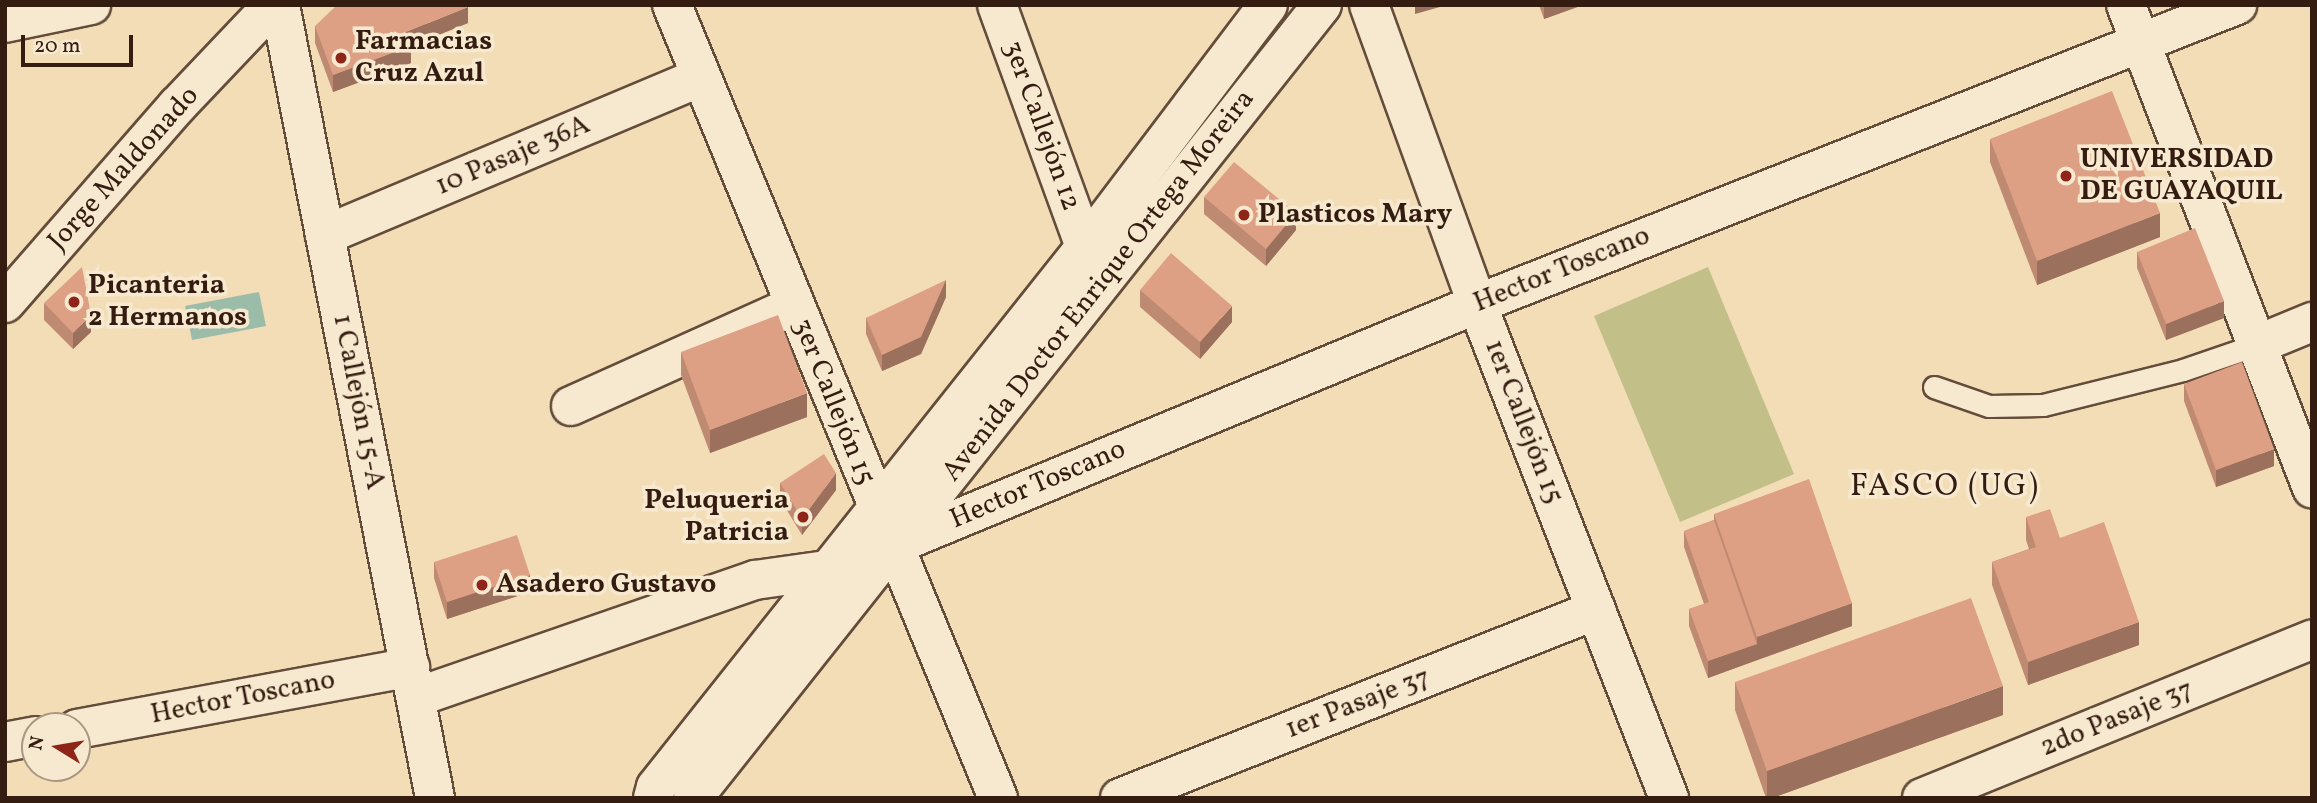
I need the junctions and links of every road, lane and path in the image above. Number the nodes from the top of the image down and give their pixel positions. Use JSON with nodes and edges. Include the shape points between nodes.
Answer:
{"nodes":[{"id":1,"x":91,"y":5,"type":"edge"},
{"id":2,"x":273,"y":5,"type":"edge"},
{"id":3,"x":280,"y":5,"type":"edge"},
{"id":4,"x":672,"y":5,"type":"edge"},
{"id":5,"x":997,"y":5,"type":"edge"},
{"id":6,"x":1268,"y":5,"type":"edge"},
{"id":7,"x":1322,"y":5,"type":"edge"},
{"id":8,"x":1369,"y":5,"type":"edge"},
{"id":9,"x":2126,"y":5,"type":"edge"},
{"id":10,"x":2237,"y":5,"type":"edge"},
{"id":11,"x":5,"y":23,"type":"edge"},
{"id":12,"x":2141,"y":43,"type":"junction"},
{"id":13,"x":701,"y":77,"type":"junction"},
{"id":14,"x":325,"y":235,"type":"junction"},
{"id":15,"x":1085,"y":247,"type":"junction"},
{"id":16,"x":5,"y":303,"type":"edge"},
{"id":17,"x":1477,"y":303,"type":"junction"},
{"id":18,"x":794,"y":306,"type":"junction"},
{"id":19,"x":2312,"y":322,"type":"edge"},
{"id":20,"x":2256,"y":345,"type":"junction"},
{"id":21,"x":1934,"y":387,"type":"dead end"},
{"id":22,"x":571,"y":406,"type":"dead end"},
{"id":23,"x":2312,"y":488,"type":"edge"},
{"id":24,"x":885,"y":529,"type":"junction"},
{"id":25,"x":850,"y":573,"type":"junction"},
{"id":26,"x":1596,"y":610,"type":"junction"},
{"id":27,"x":2312,"y":640,"type":"edge"},
{"id":28,"x":413,"y":682,"type":"junction"},
{"id":29,"x":91,"y":727,"type":"edge"},
{"id":30,"x":435,"y":798,"type":"edge"},
{"id":31,"x":653,"y":798,"type":"edge"},
{"id":32,"x":694,"y":798,"type":"edge"},
{"id":33,"x":998,"y":798,"type":"edge"},
{"id":34,"x":1120,"y":798,"type":"edge"},
{"id":35,"x":1669,"y":798,"type":"edge"},
{"id":36,"x":1922,"y":798,"type":"edge"}],
"edges":[{"from":1,"to":11,"type":"street"},
{"from":2,"to":16,"type":"street","name":"Jorge Maldonado","via":[[177,106]]},
{"from":3,"to":14,"type":"street","name":"1 Callejón 15-A"},
{"from":4,"to":13,"type":"street","name":"3er Callejón 15"},
{"from":5,"to":15,"type":"street","name":"3er Callejón 12"},
{"from":6,"to":15,"type":"street","name":"Avenida Doctor Enrique Ortega Moreira"},
{"from":7,"to":24,"type":"street","name":"Avenida Doctor Enrique Ortega Moreira"},
{"from":8,"to":17,"type":"street","name":"1er Callejón 15"},
{"from":9,"to":12,"type":"street"},
{"from":10,"to":12,"type":"street","name":"Hector Toscano"},
{"from":12,"to":17,"type":"street","name":"Hector Toscano"},
{"from":12,"to":20,"type":"street"},
{"from":13,"to":14,"type":"street","name":"10 Pasaje 36A"},
{"from":13,"to":18,"type":"street","name":"3er Callejón 15"},
{"from":14,"to":28,"type":"street","name":"1 Callejón 15-A"},
{"from":15,"to":24,"type":"street","name":"Avenida Doctor Enrique Ortega Moreira"},
{"from":17,"to":24,"type":"street","name":"Hector Toscano"},
{"from":17,"to":26,"type":"street","name":"1er Callejón 15"},
{"from":18,"to":22,"type":"street"},
{"from":18,"to":24,"type":"street","name":"3er Callejón 15"},
{"from":19,"to":20,"type":"street"},
{"from":20,"to":21,"type":"lane","via":[[2183,370],[2043,405],[1989,405]]},
{"from":20,"to":23,"type":"street"},
{"from":24,"to":25,"type":"street","name":"Avenida Doctor Enrique Ortega Moreira"},
{"from":24,"to":33,"type":"street","name":"3er Callejón 15"},
{"from":25,"to":28,"type":"street","name":"Hector Toscano","via":[[755,580]]},
{"from":25,"to":31,"type":"street","name":"Avenida Doctor Enrique Ortega Moreira","via":[[656,787]]},
{"from":25,"to":32,"type":"street","name":"Avenida Doctor Enrique Ortega Moreira"},
{"from":26,"to":34,"type":"street","name":"1er Pasaje 37"},
{"from":26,"to":35,"type":"street","name":"1er Callejón 15"},
{"from":27,"to":36,"type":"street","name":"2do Pasaje 37"},
{"from":28,"to":29,"type":"street","name":"Hector Toscano"},
{"from":28,"to":30,"type":"street","name":"1 Callejón 15-A"}]}
